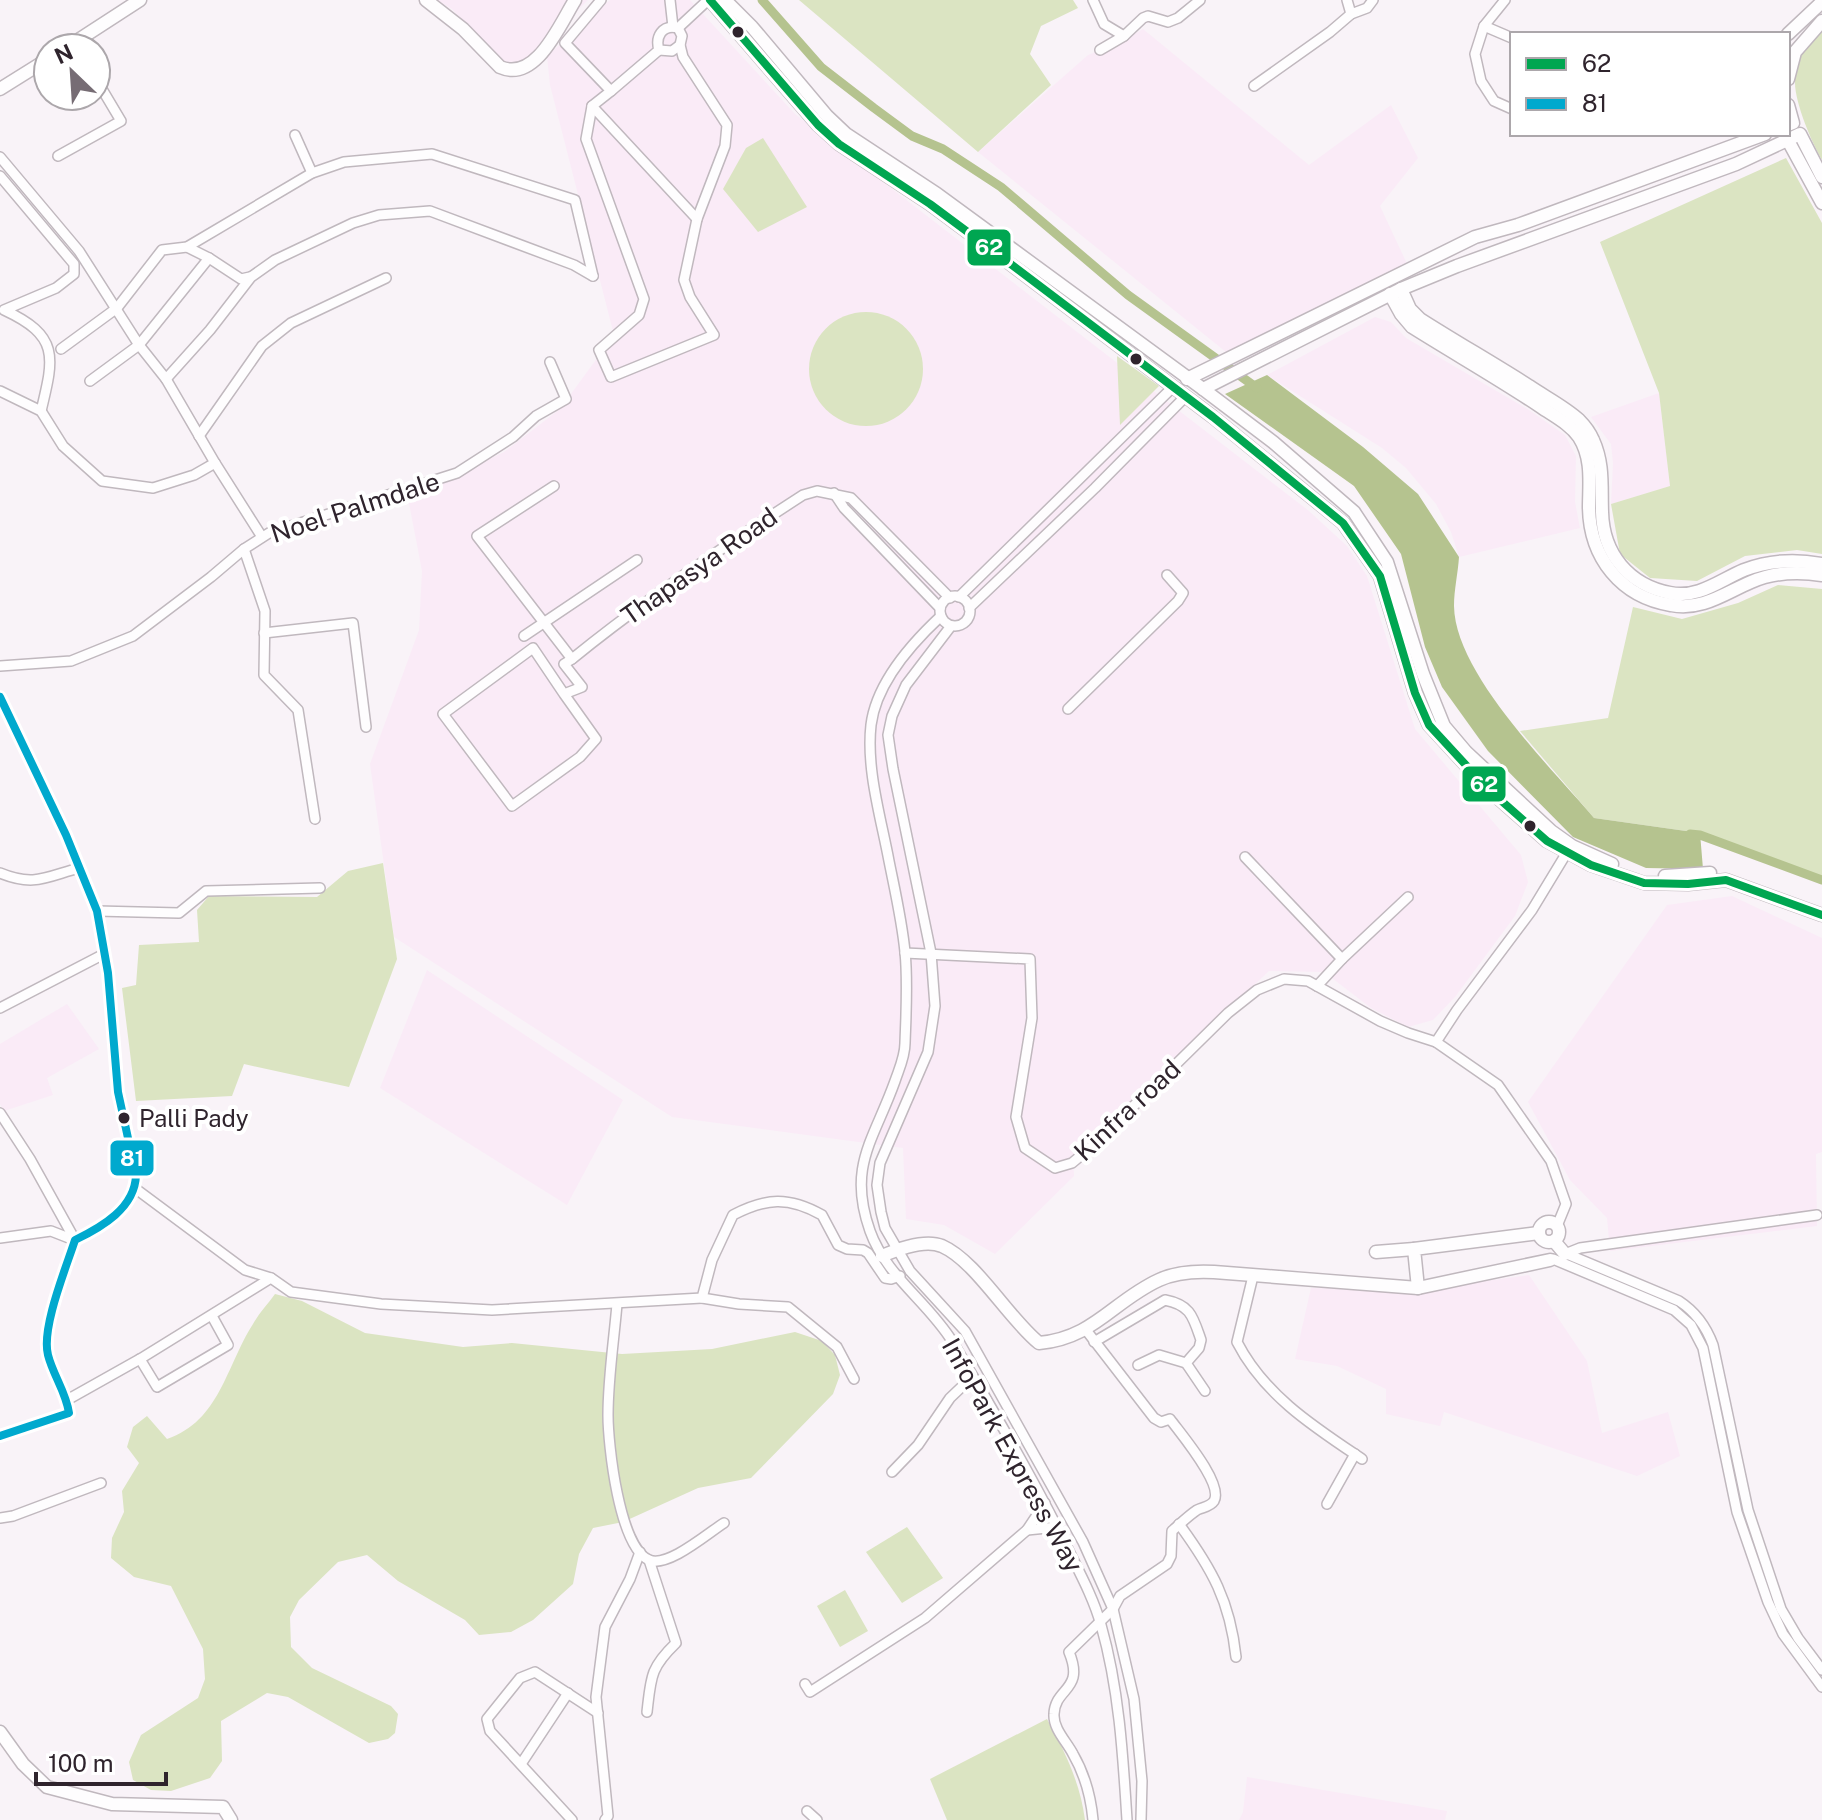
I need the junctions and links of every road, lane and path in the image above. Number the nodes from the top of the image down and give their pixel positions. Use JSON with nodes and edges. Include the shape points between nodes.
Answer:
{"nodes":[{"id":1,"x":140,"y":0,"type":"edge"},
{"id":2,"x":426,"y":0,"type":"edge"},
{"id":3,"x":575,"y":0,"type":"edge"},
{"id":4,"x":601,"y":0,"type":"edge"},
{"id":5,"x":670,"y":0,"type":"edge"},
{"id":6,"x":709,"y":0,"type":"edge"},
{"id":7,"x":725,"y":0,"type":"edge"},
{"id":8,"x":1093,"y":0,"type":"edge"},
{"id":9,"x":1200,"y":0,"type":"edge"},
{"id":10,"x":1347,"y":0,"type":"edge"},
{"id":11,"x":1373,"y":0,"type":"edge"},
{"id":12,"x":1505,"y":0,"type":"edge"},
{"id":13,"x":1822,"y":2,"type":"edge"},
{"id":14,"x":1351,"y":14,"type":"junction"},
{"id":15,"x":1822,"y":21,"type":"edge"},
{"id":16,"x":1484,"y":26,"type":"junction"},
{"id":17,"x":675,"y":28,"type":"junction"},
{"id":18,"x":93,"y":32,"type":"edge"},
{"id":19,"x":1790,"y":32,"type":"edge"},
{"id":20,"x":1124,"y":36,"type":"junction"},
{"id":21,"x":1510,"y":37,"type":"edge"},
{"id":22,"x":680,"y":45,"type":"junction"},
{"id":23,"x":659,"y":50,"type":"junction"},
{"id":24,"x":1100,"y":50,"type":"dead end"},
{"id":25,"x":775,"y":65,"type":"junction"},
{"id":26,"x":32,"y":69,"type":"edge"},
{"id":27,"x":1790,"y":71,"type":"edge"},
{"id":28,"x":1254,"y":86,"type":"dead end"},
{"id":29,"x":0,"y":89,"type":"edge"},
{"id":30,"x":611,"y":91,"type":"junction"},
{"id":31,"x":112,"y":106,"type":"edge"},
{"id":32,"x":592,"y":106,"type":"junction"},
{"id":33,"x":1510,"y":108,"type":"edge"},
{"id":34,"x":1794,"y":128,"type":"edge"},
{"id":35,"x":295,"y":135,"type":"dead end"},
{"id":36,"x":1760,"y":136,"type":"edge"},
{"id":37,"x":1786,"y":137,"type":"edge"},
{"id":38,"x":58,"y":156,"type":"dead end"},
{"id":39,"x":0,"y":157,"type":"edge"},
{"id":40,"x":312,"y":173,"type":"junction"},
{"id":41,"x":0,"y":176,"type":"edge"},
{"id":42,"x":1822,"y":177,"type":"edge"},
{"id":43,"x":1820,"y":195,"type":"edge"},
{"id":44,"x":697,"y":219,"type":"junction"},
{"id":45,"x":187,"y":247,"type":"junction"},
{"id":46,"x":209,"y":258,"type":"junction"},
{"id":47,"x":251,"y":277,"type":"junction"},
{"id":48,"x":386,"y":278,"type":"dead end"},
{"id":49,"x":1396,"y":291,"type":"junction"},
{"id":50,"x":117,"y":308,"type":"junction"},
{"id":51,"x":139,"y":345,"type":"junction"},
{"id":52,"x":61,"y":349,"type":"dead end"},
{"id":53,"x":550,"y":362,"type":"dead end"},
{"id":54,"x":166,"y":379,"type":"junction"},
{"id":55,"x":1187,"y":379,"type":"junction"},
{"id":56,"x":90,"y":381,"type":"dead end"},
{"id":57,"x":1208,"y":387,"type":"junction"},
{"id":58,"x":1172,"y":388,"type":"junction"},
{"id":59,"x":0,"y":391,"type":"edge"},
{"id":60,"x":1185,"y":397,"type":"junction"},
{"id":61,"x":41,"y":411,"type":"junction"},
{"id":62,"x":199,"y":436,"type":"junction"},
{"id":63,"x":215,"y":463,"type":"junction"},
{"id":64,"x":554,"y":486,"type":"dead end"},
{"id":65,"x":834,"y":493,"type":"junction"},
{"id":66,"x":262,"y":537,"type":"junction"},
{"id":67,"x":244,"y":549,"type":"junction"},
{"id":68,"x":637,"y":560,"type":"dead end"},
{"id":69,"x":1822,"y":564,"type":"edge"},
{"id":70,"x":1167,"y":575,"type":"dead end"},
{"id":71,"x":1822,"y":575,"type":"edge"},
{"id":72,"x":954,"y":597,"type":"junction"},
{"id":73,"x":1681,"y":600,"type":"junction"},
{"id":74,"x":969,"y":608,"type":"junction"},
{"id":75,"x":941,"y":612,"type":"junction"},
{"id":76,"x":544,"y":623,"type":"junction"},
{"id":77,"x":951,"y":626,"type":"junction"},
{"id":78,"x":264,"y":633,"type":"junction"},
{"id":79,"x":524,"y":636,"type":"dead end"},
{"id":80,"x":572,"y":659,"type":"junction"},
{"id":81,"x":0,"y":666,"type":"edge"},
{"id":82,"x":564,"y":694,"type":"junction"},
{"id":83,"x":0,"y":697,"type":"edge"},
{"id":84,"x":1068,"y":709,"type":"dead end"},
{"id":85,"x":366,"y":727,"type":"dead end"},
{"id":86,"x":315,"y":819,"type":"dead end"},
{"id":87,"x":1568,"y":850,"type":"junction"},
{"id":88,"x":1245,"y":857,"type":"dead end"},
{"id":89,"x":79,"y":868,"type":"junction"},
{"id":90,"x":0,"y":873,"type":"edge"},
{"id":91,"x":320,"y":888,"type":"dead end"},
{"id":92,"x":1408,"y":897,"type":"dead end"},
{"id":93,"x":1818,"y":910,"type":"edge"},
{"id":94,"x":97,"y":911,"type":"junction"},
{"id":95,"x":905,"y":953,"type":"junction"},
{"id":96,"x":931,"y":953,"type":"junction"},
{"id":97,"x":104,"y":954,"type":"junction"},
{"id":98,"x":1342,"y":959,"type":"junction"},
{"id":99,"x":1317,"y":986,"type":"junction"},
{"id":100,"x":0,"y":1008,"type":"edge"},
{"id":101,"x":1436,"y":1042,"type":"junction"},
{"id":102,"x":0,"y":1113,"type":"edge"},
{"id":103,"x":136,"y":1189,"type":"junction"},
{"id":104,"x":1817,"y":1215,"type":"dead end"},
{"id":105,"x":1557,"y":1226,"type":"junction"},
{"id":106,"x":1539,"y":1233,"type":"junction"},
{"id":107,"x":0,"y":1238,"type":"edge"},
{"id":108,"x":75,"y":1240,"type":"junction"},
{"id":109,"x":1554,"y":1241,"type":"junction"},
{"id":110,"x":1414,"y":1249,"type":"junction"},
{"id":111,"x":897,"y":1250,"type":"junction"},
{"id":112,"x":1376,"y":1252,"type":"dead end"},
{"id":113,"x":882,"y":1256,"type":"junction"},
{"id":114,"x":1559,"y":1257,"type":"junction"},
{"id":115,"x":910,"y":1271,"type":"junction"},
{"id":116,"x":1253,"y":1276,"type":"junction"},
{"id":117,"x":898,"y":1277,"type":"junction"},
{"id":118,"x":271,"y":1278,"type":"junction"},
{"id":119,"x":1418,"y":1288,"type":"junction"},
{"id":120,"x":702,"y":1298,"type":"junction"},
{"id":121,"x":617,"y":1304,"type":"junction"},
{"id":122,"x":212,"y":1316,"type":"junction"},
{"id":123,"x":1086,"y":1330,"type":"junction"},
{"id":124,"x":1094,"y":1342,"type":"junction"},
{"id":125,"x":140,"y":1359,"type":"junction"},
{"id":126,"x":1186,"y":1363,"type":"junction"},
{"id":127,"x":1138,"y":1365,"type":"dead end"},
{"id":128,"x":972,"y":1377,"type":"junction"},
{"id":129,"x":854,"y":1379,"type":"dead end"},
{"id":130,"x":1205,"y":1391,"type":"dead end"},
{"id":131,"x":67,"y":1400,"type":"junction"},
{"id":132,"x":0,"y":1436,"type":"edge"},
{"id":133,"x":892,"y":1472,"type":"dead end"},
{"id":134,"x":101,"y":1483,"type":"dead end"},
{"id":135,"x":1045,"y":1503,"type":"junction"},
{"id":136,"x":1327,"y":1504,"type":"dead end"},
{"id":137,"x":0,"y":1518,"type":"edge"},
{"id":138,"x":724,"y":1523,"type":"dead end"},
{"id":139,"x":1179,"y":1524,"type":"junction"},
{"id":140,"x":1057,"y":1527,"type":"junction"},
{"id":141,"x":1027,"y":1530,"type":"junction"},
{"id":142,"x":640,"y":1552,"type":"junction"},
{"id":143,"x":649,"y":1560,"type":"junction"},
{"id":144,"x":1113,"y":1609,"type":"junction"},
{"id":145,"x":1100,"y":1623,"type":"junction"},
{"id":146,"x":1236,"y":1657,"type":"dead end"},
{"id":147,"x":1822,"y":1670,"type":"edge"},
{"id":148,"x":805,"y":1684,"type":"dead end"},
{"id":149,"x":1822,"y":1687,"type":"edge"},
{"id":150,"x":568,"y":1693,"type":"junction"},
{"id":151,"x":647,"y":1712,"type":"dead end"},
{"id":152,"x":598,"y":1713,"type":"junction"},
{"id":153,"x":0,"y":1732,"type":"edge"},
{"id":154,"x":521,"y":1764,"type":"junction"},
{"id":155,"x":807,"y":1811,"type":"dead end"},
{"id":156,"x":231,"y":1820,"type":"edge"},
{"id":157,"x":572,"y":1820,"type":"edge"},
{"id":158,"x":605,"y":1820,"type":"edge"},
{"id":159,"x":817,"y":1820,"type":"edge"},
{"id":160,"x":1093,"y":1820,"type":"edge"},
{"id":161,"x":1127,"y":1820,"type":"edge"},
{"id":162,"x":1141,"y":1820,"type":"edge"}],
"edges":[{"from":1,"to":18,"type":"street"},
{"from":2,"to":3,"type":"street","via":[[500,67],[516,70],[535,60]]},
{"from":4,"to":30,"type":"street","via":[[565,43]]},
{"from":5,"to":17,"type":"street"},
{"from":6,"to":17,"type":"street"},
{"from":6,"to":25,"type":"street"},
{"from":7,"to":25,"type":"street","via":[[752,27]]},
{"from":8,"to":20,"type":"street","via":[[1104,24]]},
{"from":9,"to":20,"type":"street","via":[[1168,22],[1143,18]]},
{"from":10,"to":14,"type":"street"},
{"from":11,"to":14,"type":"street"},
{"from":12,"to":16,"type":"street"},
{"from":13,"to":19,"type":"street"},
{"from":14,"to":28,"type":"street"},
{"from":15,"to":27,"type":"street","via":[[1795,52]]},
{"from":16,"to":21,"type":"street"},
{"from":16,"to":33,"type":"street","via":[[1475,54],[1481,81],[1494,101]]},
{"from":17,"to":22,"type":"street","via":[[682,36]]},
{"from":17,"to":23,"type":"street","via":[[659,34]]},
{"from":20,"to":24,"type":"street"},
{"from":22,"to":23,"type":"street"},
{"from":22,"to":44,"type":"street","via":[[727,125],[725,146]]},
{"from":23,"to":30,"type":"street"},
{"from":25,"to":55,"type":"street","via":[[846,134],[937,194]]},
{"from":25,"to":58,"type":"street","via":[[818,125],[839,144],[942,213]]},
{"from":26,"to":29,"type":"street"},
{"from":30,"to":32,"type":"street"},
{"from":31,"to":38,"type":"street","via":[[121,121]]},
{"from":32,"to":44,"type":"street"},
{"from":32,"to":44,"type":"street","via":[[586,139],[644,299],[639,315],[599,350],[611,377],[714,335],[684,280]]},
{"from":34,"to":42,"type":"street"},
{"from":35,"to":40,"type":"street"},
{"from":36,"to":55,"type":"street","via":[[1475,237]]},
{"from":37,"to":43,"type":"street"},
{"from":37,"to":49,"type":"street","via":[[1736,164]]},
{"from":39,"to":50,"type":"street","via":[[79,251]]},
{"from":40,"to":45,"type":"street"},
{"from":40,"to":47,"type":"street","via":[[344,162],[432,154],[575,200],[593,276],[430,211],[353,223]]},
{"from":41,"to":61,"type":"street","via":[[74,264],[74,274],[56,288],[4,310],[27,321],[46,340],[52,368]]},
{"from":45,"to":46,"type":"street"},
{"from":45,"to":50,"type":"street","via":[[162,250]]},
{"from":46,"to":47,"type":"street","via":[[241,279]]},
{"from":46,"to":51,"type":"street"},
{"from":47,"to":54,"type":"street"},
{"from":48,"to":62,"type":"street","via":[[291,323],[262,346]]},
{"from":49,"to":57,"type":"street"},
{"from":49,"to":73,"type":"street","via":[[1420,319],[1579,420],[1599,455],[1595,503],[1619,565],[1646,586]]},
{"from":50,"to":51,"type":"street"},
{"from":50,"to":52,"type":"street"},
{"from":51,"to":54,"type":"street"},
{"from":51,"to":56,"type":"street"},
{"from":53,"to":66,"type":"street","name":"Noel Palmdale","via":[[566,399],[457,473]]},
{"from":54,"to":62,"type":"street"},
{"from":55,"to":57,"type":"street"},
{"from":57,"to":87,"type":"street","via":[[1354,512],[1387,562],[1444,726]]},
{"from":58,"to":60,"type":"street"},
{"from":58,"to":72,"type":"street"},
{"from":59,"to":61,"type":"street"},
{"from":60,"to":74,"type":"street"},
{"from":60,"to":87,"type":"street","via":[[1348,528],[1380,576],[1429,725],[1488,789],[1547,841]]},
{"from":61,"to":63,"type":"street","via":[[63,446],[102,481],[153,488]]},
{"from":62,"to":63,"type":"street"},
{"from":63,"to":66,"type":"street"},
{"from":64,"to":76,"type":"street","via":[[477,536]]},
{"from":65,"to":72,"type":"street","via":[[851,498]]},
{"from":65,"to":75,"type":"street"},
{"from":65,"to":80,"type":"street","name":"Thapasya Road","via":[[803,495]]},
{"from":66,"to":67,"type":"street","name":"Noel Palmdale"},
{"from":67,"to":78,"type":"street","via":[[265,611]]},
{"from":67,"to":81,"type":"street","name":"Noel Palmdale","via":[[133,636],[71,661]]},
{"from":68,"to":76,"type":"street"},
{"from":69,"to":73,"type":"street","via":[[1770,562]]},
{"from":70,"to":84,"type":"street","via":[[1181,587],[1178,601]]},
{"from":71,"to":73,"type":"street","via":[[1776,574],[1709,602]]},
{"from":72,"to":74,"type":"street"},
{"from":72,"to":75,"type":"street"},
{"from":74,"to":77,"type":"street","via":[[966,620]]},
{"from":75,"to":77,"type":"street"},
{"from":75,"to":95,"type":"street","name":"InfoPark Express Way","via":[[895,671],[877,701],[871,726],[876,792]]},
{"from":76,"to":79,"type":"street"},
{"from":76,"to":80,"type":"street"},
{"from":77,"to":96,"type":"street","name":"InfoPark Express Way","via":[[906,685],[888,735]]},
{"from":78,"to":85,"type":"street","via":[[353,623]]},
{"from":78,"to":86,"type":"street","via":[[264,675],[298,710]]},
{"from":80,"to":82,"type":"street","via":[[564,664],[582,687]]},
{"from":82,"to":82,"type":"street","via":[[596,739],[580,757],[512,806],[443,714],[533,648]]},
{"from":83,"to":89,"type":"street"},
{"from":87,"to":93,"type":"street","via":[[1644,883],[1726,880]]},
{"from":87,"to":101,"type":"street","via":[[1536,904]]},
{"from":88,"to":98,"type":"street"},
{"from":89,"to":90,"type":"street","via":[[31,882]]},
{"from":89,"to":94,"type":"street"},
{"from":91,"to":94,"type":"street","via":[[206,891],[179,913]]},
{"from":92,"to":98,"type":"street"},
{"from":94,"to":97,"type":"street"},
{"from":95,"to":96,"type":"street"},
{"from":95,"to":113,"type":"street","name":"InfoPark Express Way","via":[[904,1056],[863,1159],[860,1181],[870,1233]]},
{"from":96,"to":99,"type":"street","name":"Kinfra road","via":[[1030,959],[1032,1018],[1016,1117],[1025,1148],[1055,1168],[1072,1163],[1096,1143],[1257,990],[1284,979]]},
{"from":96,"to":111,"type":"street","name":"InfoPark Express Way","via":[[935,1006],[928,1052],[880,1163],[877,1185],[885,1228]]},
{"from":97,"to":100,"type":"street"},
{"from":97,"to":103,"type":"street","via":[[118,1092]]},
{"from":98,"to":99,"type":"street"},
{"from":99,"to":101,"type":"street","via":[[1380,1021]]},
{"from":101,"to":105,"type":"street","via":[[1498,1085],[1534,1135],[1551,1161],[1566,1204]]},
{"from":102,"to":108,"type":"street"},
{"from":103,"to":108,"type":"street","via":[[99,1229]]},
{"from":103,"to":118,"type":"street","via":[[245,1270]]},
{"from":104,"to":114,"type":"street","via":[[1580,1248]]},
{"from":105,"to":106,"type":"street","via":[[1545,1223]]},
{"from":105,"to":109,"type":"street"},
{"from":106,"to":109,"type":"street","via":[[1544,1241]]},
{"from":106,"to":110,"type":"street"},
{"from":107,"to":108,"type":"street","via":[[51,1231]]},
{"from":108,"to":131,"type":"street","via":[[47,1330],[47,1354]]},
{"from":109,"to":114,"type":"street"},
{"from":110,"to":112,"type":"street"},
{"from":110,"to":119,"type":"street"},
{"from":111,"to":113,"type":"street"},
{"from":111,"to":115,"type":"street","name":"InfoPark Express Way"},
{"from":111,"to":123,"type":"street","via":[[940,1245],[967,1265],[1039,1343]]},
{"from":113,"to":117,"type":"street","name":"InfoPark Express Way"},
{"from":114,"to":119,"type":"street"},
{"from":114,"to":147,"type":"street","via":[[1679,1301],[1705,1327],[1716,1355],[1748,1510],[1778,1599]]},
{"from":114,"to":149,"type":"street","via":[[1664,1304],[1696,1332],[1737,1512],[1768,1602],[1783,1634]]},
{"from":115,"to":117,"type":"street"},
{"from":115,"to":144,"type":"street","name":"InfoPark Express Way","via":[[965,1331],[1083,1542]]},
{"from":116,"to":119,"type":"street"},
{"from":116,"to":123,"type":"street","via":[[1199,1271],[1160,1279]]},
{"from":116,"to":136,"type":"street","via":[[1237,1342],[1247,1360],[1264,1384],[1358,1457]]},
{"from":117,"to":120,"type":"street","via":[[885,1278],[863,1250],[838,1245],[822,1215],[780,1199],[733,1215]]},
{"from":117,"to":128,"type":"street","name":"InfoPark Express Way","via":[[950,1337]]},
{"from":118,"to":121,"type":"street","via":[[291,1292],[381,1304],[492,1310]]},
{"from":118,"to":122,"type":"street"},
{"from":120,"to":121,"type":"street"},
{"from":120,"to":129,"type":"street","via":[[788,1307],[837,1347]]},
{"from":121,"to":142,"type":"street","via":[[608,1415],[618,1506]]},
{"from":122,"to":125,"type":"street"},
{"from":122,"to":125,"type":"street","via":[[228,1345],[157,1387]]},
{"from":123,"to":124,"type":"street"},
{"from":124,"to":126,"type":"street","via":[[1165,1300],[1181,1303],[1201,1340]]},
{"from":124,"to":139,"type":"street","via":[[1154,1418],[1170,1419],[1215,1487],[1213,1503]]},
{"from":125,"to":131,"type":"street"},
{"from":126,"to":127,"type":"street","via":[[1159,1355]]},
{"from":126,"to":130,"type":"street"},
{"from":128,"to":133,"type":"street"},
{"from":128,"to":135,"type":"street","name":"InfoPark Express Way"},
{"from":131,"to":132,"type":"street","via":[[69,1413]]},
{"from":134,"to":137,"type":"street"},
{"from":135,"to":140,"type":"street","name":"InfoPark Express Way"},
{"from":135,"to":141,"type":"street"},
{"from":138,"to":143,"type":"street","via":[[667,1560]]},
{"from":139,"to":144,"type":"street","via":[[1172,1531],[1167,1564],[1127,1591]]},
{"from":139,"to":146,"type":"street","via":[[1224,1596]]},
{"from":140,"to":141,"type":"street"},
{"from":140,"to":145,"type":"street","name":"InfoPark Express Way"},
{"from":141,"to":148,"type":"street","via":[[925,1618],[810,1692]]},
{"from":142,"to":143,"type":"street"},
{"from":142,"to":152,"type":"street","via":[[605,1627]]},
{"from":143,"to":151,"type":"street","via":[[676,1643],[658,1660]]},
{"from":144,"to":145,"type":"street"},
{"from":144,"to":162,"type":"street","name":"InfoPark Express Way","via":[[1134,1699]]},
{"from":145,"to":160,"type":"street","via":[[1069,1652],[1075,1665],[1072,1683],[1053,1715],[1084,1780]]},
{"from":145,"to":161,"type":"street","name":"InfoPark Express Way","via":[[1123,1747]]},
{"from":150,"to":152,"type":"street"},
{"from":150,"to":154,"type":"street"},
{"from":150,"to":154,"type":"street","via":[[535,1672],[520,1678],[487,1719],[490,1731]]},
{"from":152,"to":158,"type":"street"},
{"from":153,"to":156,"type":"street","via":[[47,1787],[112,1804],[223,1807]]},
{"from":154,"to":157,"type":"street"},
{"from":155,"to":159,"type":"street"}]}
